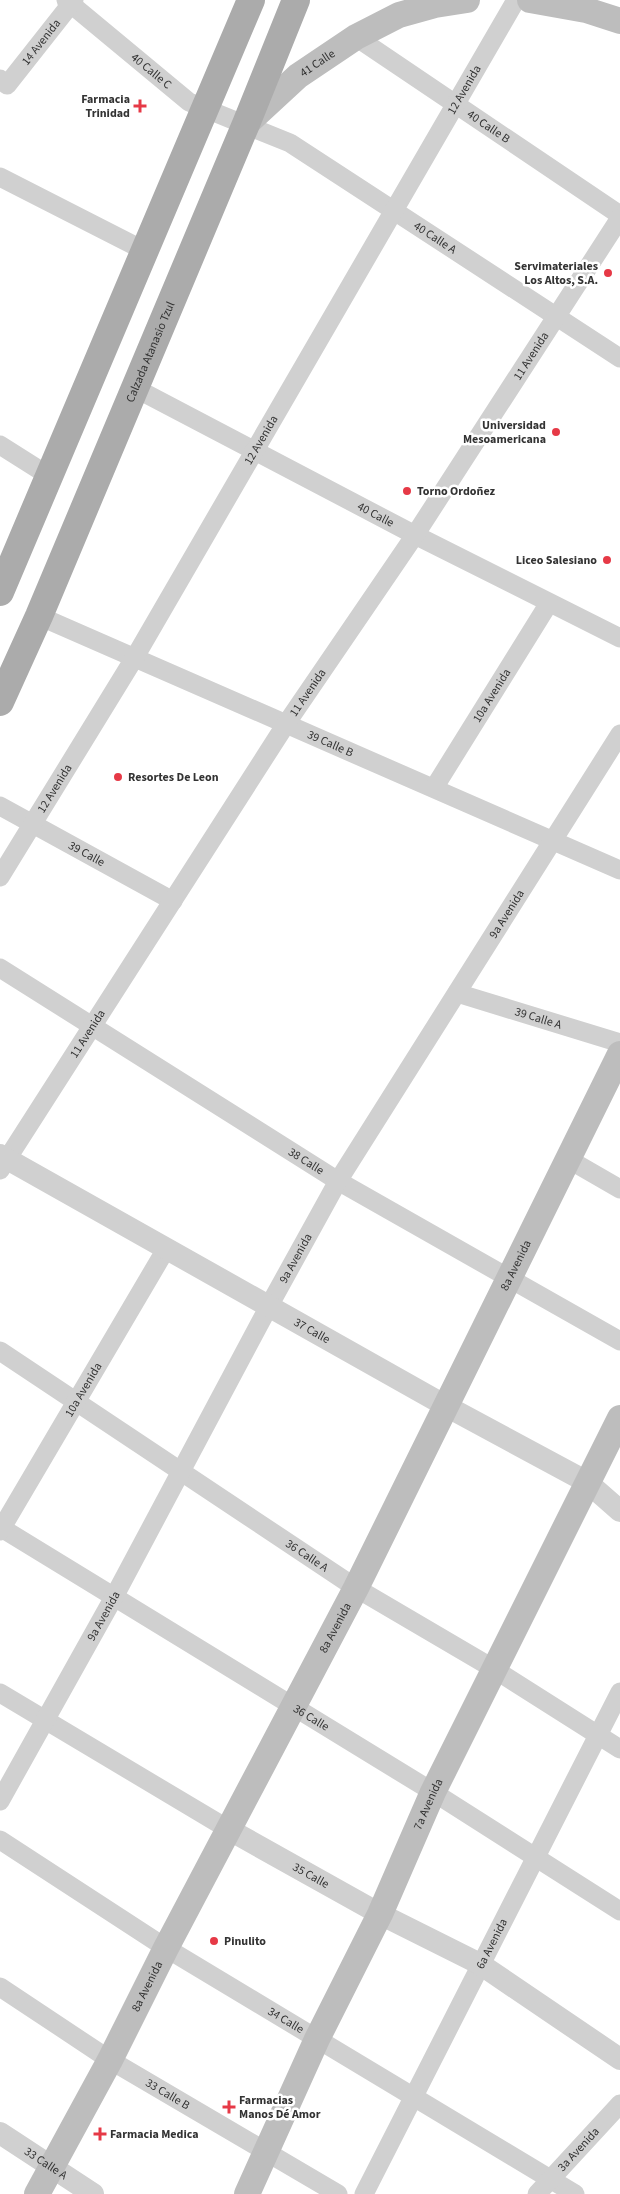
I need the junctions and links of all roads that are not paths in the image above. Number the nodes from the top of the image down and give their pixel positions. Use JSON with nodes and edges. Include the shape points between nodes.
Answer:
{"nodes":[{"id":1,"x":296,"y":0,"type":"edge"},
{"id":2,"x":468,"y":0,"type":"edge"},
{"id":3,"x":516,"y":0,"type":"edge"},
{"id":4,"x":530,"y":0,"type":"edge"},
{"id":5,"x":71,"y":1,"type":"edge"},
{"id":6,"x":244,"y":3,"type":"edge"},
{"id":7,"x":402,"y":8,"type":"edge"},
{"id":8,"x":620,"y":21,"type":"edge"},
{"id":9,"x":356,"y":37,"type":"junction"},
{"id":10,"x":4,"y":82,"type":"edge"},
{"id":11,"x":457,"y":103,"type":"junction"},
{"id":12,"x":205,"y":108,"type":"junction"},
{"id":13,"x":246,"y":124,"type":"junction"},
{"id":14,"x":0,"y":176,"type":"edge"},
{"id":15,"x":394,"y":211,"type":"junction"},
{"id":16,"x":620,"y":216,"type":"edge"},
{"id":17,"x":144,"y":251,"type":"junction"},
{"id":18,"x":556,"y":315,"type":"junction"},
{"id":19,"x":620,"y":358,"type":"edge"},
{"id":20,"x":135,"y":388,"type":"junction"},
{"id":21,"x":0,"y":445,"type":"edge"},
{"id":22,"x":254,"y":450,"type":"junction"},
{"id":23,"x":49,"y":476,"type":"junction"},
{"id":24,"x":415,"y":535,"type":"junction"},
{"id":25,"x":0,"y":592,"type":"edge"},
{"id":26,"x":549,"y":603,"type":"junction"},
{"id":27,"x":39,"y":616,"type":"junction"},
{"id":28,"x":620,"y":638,"type":"edge"},
{"id":29,"x":135,"y":658,"type":"junction"},
{"id":30,"x":0,"y":702,"type":"edge"},
{"id":31,"x":286,"y":724,"type":"junction"},
{"id":32,"x":620,"y":734,"type":"edge"},
{"id":33,"x":434,"y":788,"type":"junction"},
{"id":34,"x":0,"y":806,"type":"edge"},
{"id":35,"x":31,"y":824,"type":"junction"},
{"id":36,"x":553,"y":840,"type":"junction"},
{"id":37,"x":620,"y":870,"type":"edge"},
{"id":38,"x":0,"y":877,"type":"edge"},
{"id":39,"x":173,"y":901,"type":"junction"},
{"id":40,"x":0,"y":968,"type":"edge"},
{"id":41,"x":457,"y":993,"type":"junction"},
{"id":42,"x":92,"y":1026,"type":"junction"},
{"id":43,"x":620,"y":1043,"type":"edge"},
{"id":44,"x":620,"y":1054,"type":"edge"},
{"id":45,"x":568,"y":1160,"type":"junction"},
{"id":46,"x":2,"y":1162,"type":"edge"},
{"id":47,"x":338,"y":1181,"type":"junction"},
{"id":48,"x":620,"y":1189,"type":"edge"},
{"id":49,"x":166,"y":1249,"type":"junction"},
{"id":50,"x":509,"y":1279,"type":"junction"},
{"id":51,"x":269,"y":1306,"type":"junction"},
{"id":52,"x":620,"y":1341,"type":"edge"},
{"id":53,"x":0,"y":1351,"type":"edge"},
{"id":54,"x":76,"y":1402,"type":"junction"},
{"id":55,"x":446,"y":1406,"type":"junction"},
{"id":56,"x":620,"y":1418,"type":"edge"},
{"id":57,"x":180,"y":1472,"type":"junction"},
{"id":58,"x":587,"y":1482,"type":"junction"},
{"id":59,"x":620,"y":1510,"type":"edge"},
{"id":60,"x":1,"y":1529,"type":"edge"},
{"id":61,"x":356,"y":1588,"type":"junction"},
{"id":62,"x":114,"y":1597,"type":"junction"},
{"id":63,"x":494,"y":1669,"type":"junction"},
{"id":64,"x":620,"y":1692,"type":"edge"},
{"id":65,"x":0,"y":1693,"type":"edge"},
{"id":66,"x":293,"y":1707,"type":"junction"},
{"id":67,"x":45,"y":1721,"type":"junction"},
{"id":68,"x":599,"y":1734,"type":"junction"},
{"id":69,"x":620,"y":1749,"type":"edge"},
{"id":70,"x":433,"y":1792,"type":"junction"},
{"id":71,"x":0,"y":1801,"type":"edge"},
{"id":72,"x":228,"y":1830,"type":"junction"},
{"id":73,"x":0,"y":1840,"type":"edge"},
{"id":74,"x":535,"y":1857,"type":"junction"},
{"id":75,"x":618,"y":1905,"type":"edge"},
{"id":76,"x":380,"y":1914,"type":"junction"},
{"id":77,"x":166,"y":1948,"type":"junction"},
{"id":78,"x":480,"y":1964,"type":"junction"},
{"id":79,"x":0,"y":1987,"type":"edge"},
{"id":80,"x":317,"y":2039,"type":"junction"},
{"id":81,"x":620,"y":2059,"type":"edge"},
{"id":82,"x":110,"y":2060,"type":"junction"},
{"id":83,"x":416,"y":2096,"type":"junction"},
{"id":84,"x":620,"y":2104,"type":"edge"},
{"id":85,"x":0,"y":2133,"type":"edge"},
{"id":86,"x":267,"y":2154,"type":"junction"},
{"id":87,"x":51,"y":2168,"type":"junction"},
{"id":88,"x":551,"y":2179,"type":"junction"},
{"id":89,"x":37,"y":2194,"type":"edge"},
{"id":90,"x":93,"y":2194,"type":"edge"},
{"id":91,"x":247,"y":2194,"type":"edge"},
{"id":92,"x":338,"y":2194,"type":"edge"},
{"id":93,"x":364,"y":2194,"type":"edge"},
{"id":94,"x":537,"y":2194,"type":"edge"},
{"id":95,"x":575,"y":2194,"type":"edge"}],
"edges":[{"from":1,"to":13,"type":"main road","name":"Calzada Atanasio Tzul"},
{"from":2,"to":7,"type":"main road","name":"41 Calle"},
{"from":3,"to":11,"type":"street","name":"12 Avenida"},
{"from":4,"to":8,"type":"main road","via":[[586,10]]},
{"from":5,"to":10,"type":"street","name":"14 Avenida"},
{"from":5,"to":12,"type":"street","name":"40 Calle C","via":[[189,102]]},
{"from":6,"to":12,"type":"main road"},
{"from":7,"to":9,"type":"main road","name":"41 Calle"},
{"from":9,"to":11,"type":"street","name":"40 Calle B"},
{"from":9,"to":13,"type":"main road","name":"41 Calle","via":[[298,76]]},
{"from":11,"to":15,"type":"street","name":"12 Avenida"},
{"from":11,"to":16,"type":"street","name":"40 Calle B"},
{"from":12,"to":13,"type":"street","name":"40 Calle C"},
{"from":12,"to":17,"type":"main road"},
{"from":13,"to":15,"type":"street","name":"40 Calle A","via":[[290,143]]},
{"from":13,"to":20,"type":"main road","name":"Calzada Atanasio Tzul"},
{"from":14,"to":17,"type":"street"},
{"from":15,"to":18,"type":"street","name":"40 Calle A"},
{"from":15,"to":22,"type":"street","name":"12 Avenida"},
{"from":16,"to":18,"type":"street","name":"11 Avenida"},
{"from":17,"to":23,"type":"main road"},
{"from":18,"to":19,"type":"street","name":"40 Calle A"},
{"from":18,"to":24,"type":"street","name":"11 Avenida"},
{"from":20,"to":22,"type":"street","name":"40 Calle"},
{"from":20,"to":27,"type":"main road","name":"Calzada Atanasio Tzul"},
{"from":21,"to":23,"type":"street"},
{"from":22,"to":24,"type":"street","name":"40 Calle"},
{"from":22,"to":29,"type":"street","name":"12 Avenida"},
{"from":23,"to":25,"type":"main road"},
{"from":24,"to":26,"type":"street","name":"40 Calle"},
{"from":24,"to":31,"type":"street","name":"11 Avenida"},
{"from":26,"to":28,"type":"street","name":"40 Calle"},
{"from":26,"to":33,"type":"street","name":"10a Avenida"},
{"from":27,"to":29,"type":"street","name":"39 Calle B"},
{"from":27,"to":30,"type":"main road","name":"Calzada Atanasio Tzul"},
{"from":29,"to":31,"type":"street","name":"39 Calle B"},
{"from":29,"to":35,"type":"street","name":"12 Avenida"},
{"from":31,"to":33,"type":"street","name":"39 Calle B"},
{"from":31,"to":39,"type":"street","name":"11 Avenida"},
{"from":32,"to":36,"type":"street","name":"9a Avenida"},
{"from":33,"to":36,"type":"street","name":"39 Calle B"},
{"from":34,"to":35,"type":"street","name":"39 Calle"},
{"from":35,"to":38,"type":"street","name":"12 Avenida"},
{"from":35,"to":39,"type":"street","name":"39 Calle"},
{"from":36,"to":37,"type":"street","name":"39 Calle B"},
{"from":36,"to":41,"type":"street","name":"9a Avenida"},
{"from":39,"to":42,"type":"street","name":"11 Avenida"},
{"from":40,"to":42,"type":"street","name":"38 Calle"},
{"from":41,"to":43,"type":"street","name":"39 Calle A"},
{"from":41,"to":47,"type":"street","name":"9a Avenida"},
{"from":42,"to":46,"type":"street","name":"11 Avenida"},
{"from":42,"to":47,"type":"street","name":"38 Calle"},
{"from":44,"to":45,"type":"main road","name":"8a Avenida"},
{"from":45,"to":48,"type":"street"},
{"from":45,"to":50,"type":"main road","name":"8a Avenida"},
{"from":46,"to":49,"type":"street","name":"37 Calle"},
{"from":47,"to":50,"type":"street","name":"38 Calle"},
{"from":47,"to":51,"type":"street","name":"9a Avenida"},
{"from":49,"to":51,"type":"street","name":"37 Calle"},
{"from":49,"to":54,"type":"street","name":"10a Avenida"},
{"from":50,"to":52,"type":"street","name":"38 Calle"},
{"from":50,"to":55,"type":"main road","name":"8a Avenida"},
{"from":51,"to":55,"type":"street","name":"37 Calle"},
{"from":51,"to":57,"type":"street","name":"9a Avenida"},
{"from":53,"to":54,"type":"street","name":"36 Calle A"},
{"from":54,"to":57,"type":"street","name":"36 Calle A"},
{"from":54,"to":60,"type":"street","name":"10a Avenida"},
{"from":55,"to":58,"type":"street","name":"37 Calle"},
{"from":55,"to":61,"type":"main road","name":"8a Avenida"},
{"from":56,"to":58,"type":"main road","name":"7a Avenida"},
{"from":57,"to":61,"type":"street","name":"36 Calle A"},
{"from":57,"to":62,"type":"street","name":"9a Avenida"},
{"from":58,"to":59,"type":"street","name":"37 Calle"},
{"from":58,"to":63,"type":"main road","name":"7a Avenida"},
{"from":60,"to":62,"type":"street","name":"36 Calle"},
{"from":61,"to":63,"type":"street","name":"36 Calle A"},
{"from":61,"to":66,"type":"main road","name":"8a Avenida"},
{"from":62,"to":66,"type":"street","name":"36 Calle"},
{"from":62,"to":67,"type":"street","name":"9a Avenida"},
{"from":63,"to":68,"type":"street","name":"36 Calle A"},
{"from":63,"to":70,"type":"main road","name":"7a Avenida"},
{"from":64,"to":68,"type":"street","name":"6a Avenida"},
{"from":65,"to":67,"type":"street","name":"35 Calle"},
{"from":66,"to":70,"type":"street","name":"36 Calle"},
{"from":66,"to":72,"type":"main road","name":"8a Avenida"},
{"from":67,"to":71,"type":"street","name":"9a Avenida"},
{"from":67,"to":72,"type":"street","name":"35 Calle"},
{"from":68,"to":69,"type":"street","name":"36 Calle A"},
{"from":68,"to":74,"type":"street","name":"6a Avenida"},
{"from":70,"to":74,"type":"street","name":"36 Calle"},
{"from":70,"to":76,"type":"main road","name":"7a Avenida"},
{"from":72,"to":76,"type":"street","name":"35 Calle"},
{"from":72,"to":77,"type":"main road","name":"8a Avenida"},
{"from":73,"to":77,"type":"street","name":"34 Calle"},
{"from":74,"to":75,"type":"street","name":"36 Calle"},
{"from":74,"to":78,"type":"street","name":"6a Avenida"},
{"from":76,"to":78,"type":"street","name":"35 Calle"},
{"from":76,"to":80,"type":"main road","name":"7a Avenida"},
{"from":77,"to":80,"type":"street","name":"34 Calle"},
{"from":77,"to":82,"type":"main road","name":"8a Avenida"},
{"from":78,"to":81,"type":"street","name":"35 Calle"},
{"from":78,"to":83,"type":"street","name":"6a Avenida"},
{"from":79,"to":82,"type":"street","name":"33 Calle B"},
{"from":80,"to":83,"type":"street","name":"34 Calle"},
{"from":80,"to":86,"type":"main road","name":"7a Avenida"},
{"from":82,"to":86,"type":"street","name":"33 Calle B"},
{"from":82,"to":87,"type":"main road","name":"8a Avenida"},
{"from":83,"to":88,"type":"street","name":"34 Calle"},
{"from":83,"to":93,"type":"street","name":"6a Avenida"},
{"from":84,"to":88,"type":"street","name":"3a Avenida"},
{"from":85,"to":87,"type":"street","name":"33 Calle A"},
{"from":86,"to":91,"type":"main road","name":"7a Avenida"},
{"from":86,"to":92,"type":"street","name":"33 Calle B"},
{"from":87,"to":89,"type":"main road","name":"8a Avenida"},
{"from":87,"to":90,"type":"street","name":"33 Calle A"},
{"from":88,"to":94,"type":"street","name":"3a Avenida"},
{"from":88,"to":95,"type":"street","name":"34 Calle"}]}
